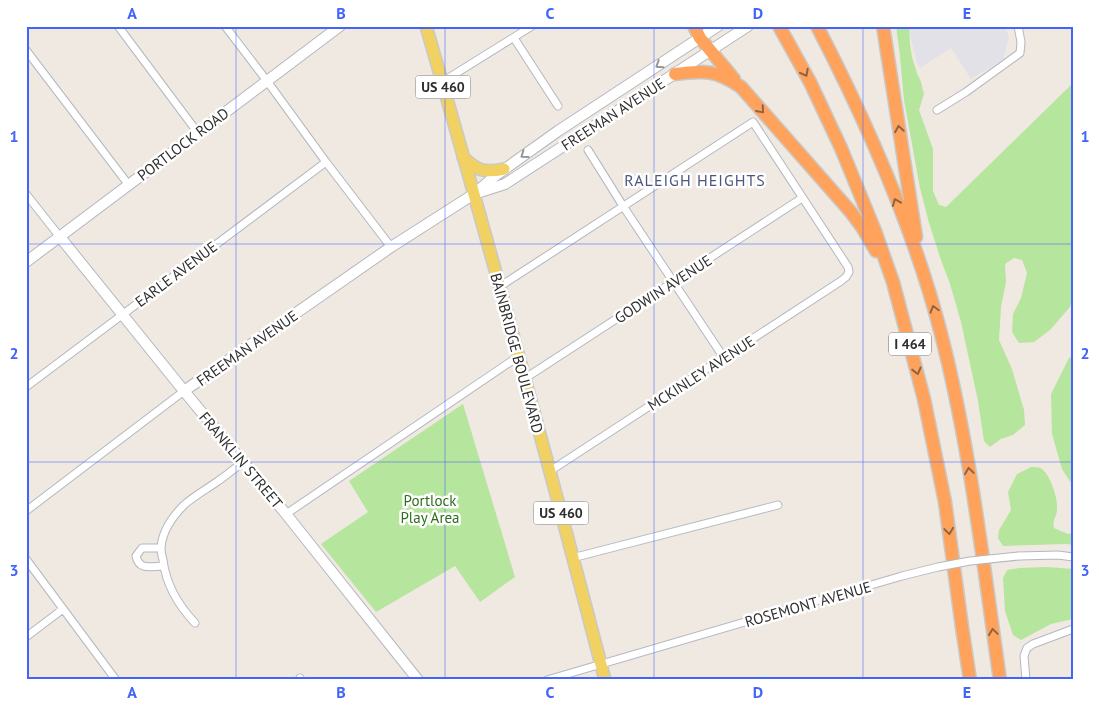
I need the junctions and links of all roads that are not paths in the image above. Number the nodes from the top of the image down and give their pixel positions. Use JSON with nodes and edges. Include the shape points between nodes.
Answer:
{"nodes":[{"id":1,"x":118,"y":26,"type":"edge"},
{"id":2,"x":225,"y":26,"type":"edge"},
{"id":3,"x":340,"y":26,"type":"edge"},
{"id":4,"x":426,"y":26,"type":"edge"},
{"id":5,"x":532,"y":26,"type":"edge"},
{"id":6,"x":694,"y":26,"type":"edge"},
{"id":7,"x":718,"y":26,"type":"edge"},
{"id":8,"x":748,"y":26,"type":"edge"},
{"id":9,"x":817,"y":26,"type":"edge"},
{"id":10,"x":883,"y":26,"type":"edge"},
{"id":11,"x":1018,"y":26,"type":"edge"},
{"id":12,"x":780,"y":28,"type":"edge"},
{"id":13,"x":514,"y":38,"type":"junction"},
{"id":14,"x":700,"y":38,"type":"junction"},
{"id":15,"x":26,"y":50,"type":"edge"},
{"id":16,"x":711,"y":50,"type":"junction"},
{"id":17,"x":675,"y":74,"type":"junction"},
{"id":18,"x":267,"y":81,"type":"junction"},
{"id":19,"x":442,"y":82,"type":"junction"},
{"id":20,"x":741,"y":87,"type":"junction"},
{"id":21,"x":558,"y":106,"type":"dead end"},
{"id":22,"x":937,"y":110,"type":"dead end"},
{"id":23,"x":198,"y":133,"type":"junction"},
{"id":24,"x":588,"y":150,"type":"dead end"},
{"id":25,"x":463,"y":157,"type":"junction"},
{"id":26,"x":326,"y":162,"type":"junction"},
{"id":27,"x":504,"y":170,"type":"junction"},
{"id":28,"x":128,"y":184,"type":"junction"},
{"id":29,"x":26,"y":194,"type":"edge"},
{"id":30,"x":474,"y":194,"type":"junction"},
{"id":31,"x":802,"y":198,"type":"junction"},
{"id":32,"x":623,"y":206,"type":"junction"},
{"id":33,"x":60,"y":238,"type":"junction"},
{"id":34,"x":391,"y":247,"type":"junction"},
{"id":35,"x":26,"y":262,"type":"edge"},
{"id":36,"x":920,"y":264,"type":"junction"},
{"id":37,"x":674,"y":282,"type":"junction"},
{"id":38,"x":499,"y":287,"type":"junction"},
{"id":39,"x":896,"y":291,"type":"junction"},
{"id":40,"x":122,"y":315,"type":"junction"},
{"id":41,"x":518,"y":356,"type":"junction"},
{"id":42,"x":724,"y":358,"type":"junction"},
{"id":43,"x":524,"y":379,"type":"junction"},
{"id":44,"x":26,"y":386,"type":"edge"},
{"id":45,"x":184,"y":391,"type":"junction"},
{"id":46,"x":242,"y":462,"type":"junction"},
{"id":47,"x":550,"y":471,"type":"junction"},
{"id":48,"x":778,"y":505,"type":"dead end"},
{"id":49,"x":26,"y":511,"type":"edge"},
{"id":50,"x":286,"y":514,"type":"junction"},
{"id":51,"x":161,"y":548,"type":"junction"},
{"id":52,"x":1073,"y":556,"type":"edge"},
{"id":53,"x":572,"y":558,"type":"junction"},
{"id":54,"x":26,"y":559,"type":"edge"},
{"id":55,"x":164,"y":566,"type":"junction"},
{"id":56,"x":63,"y":609,"type":"junction"},
{"id":57,"x":195,"y":623,"type":"dead end"},
{"id":58,"x":1073,"y":629,"type":"edge"},
{"id":59,"x":26,"y":637,"type":"edge"},
{"id":60,"x":601,"y":664,"type":"junction"},
{"id":61,"x":116,"y":680,"type":"edge"},
{"id":62,"x":418,"y":680,"type":"edge"},
{"id":63,"x":547,"y":680,"type":"edge"},
{"id":64,"x":606,"y":680,"type":"edge"},
{"id":65,"x":970,"y":680,"type":"edge"},
{"id":66,"x":1000,"y":680,"type":"edge"},
{"id":67,"x":1026,"y":680,"type":"edge"}],
"edges":[{"from":1,"to":23,"type":"street"},
{"from":2,"to":18,"type":"street"},
{"from":3,"to":18,"type":"main road","name":"PORTLOCK ROAD"},
{"from":4,"to":19,"type":"main road","name":"BAINBRIDGE BOULEVARD","number":"US 460"},
{"from":5,"to":13,"type":"street"},
{"from":6,"to":14,"type":"highway"},
{"from":7,"to":14,"type":"main road","name":"FREEMAN AVENUE"},
{"from":8,"to":16,"type":"main road","name":"FREEMAN AVENUE"},
{"from":36,"to":9,"type":"highway","number":"I 464","one_way":true,"via":[[866,128]]},
{"from":36,"to":10,"type":"highway","one_way":true},
{"from":11,"to":22,"type":"street","via":[[1020,53]]},
{"from":12,"to":39,"type":"highway","number":"I 464","one_way":true,"via":[[841,148]]},
{"from":13,"to":19,"type":"street"},
{"from":13,"to":21,"type":"street"},
{"from":14,"to":16,"type":"highway"},
{"from":14,"to":27,"type":"main road","name":"FREEMAN AVENUE","one_way":true},
{"from":15,"to":28,"type":"street"},
{"from":16,"to":17,"type":"main road","name":"FREEMAN AVENUE"},
{"from":16,"to":20,"type":"highway"},
{"from":17,"to":20,"type":"highway","via":[[707,72],[730,79]]},
{"from":17,"to":30,"type":"main road","name":"FREEMAN AVENUE","via":[[505,184]]},
{"from":18,"to":23,"type":"main road","name":"PORTLOCK ROAD"},
{"from":18,"to":26,"type":"street"},
{"from":19,"to":25,"type":"main road","name":"BAINBRIDGE BOULEVARD","number":"US 460"},
{"from":20,"to":39,"type":"highway","one_way":true,"via":[[850,211]]},
{"from":23,"to":28,"type":"main road","name":"PORTLOCK ROAD"},
{"from":24,"to":32,"type":"street"},
{"from":25,"to":27,"type":"main road","via":[[481,170]]},
{"from":25,"to":30,"type":"main road","name":"BAINBRIDGE BOULEVARD","number":"US 460"},
{"from":26,"to":34,"type":"street"},
{"from":26,"to":40,"type":"street","name":"EARLE AVENUE"},
{"from":27,"to":30,"type":"main road","name":"FREEMAN AVENUE"},
{"from":28,"to":33,"type":"main road","name":"PORTLOCK ROAD"},
{"from":29,"to":33,"type":"street","name":"FRANKLIN STREET"},
{"from":30,"to":34,"type":"main road","name":"FREEMAN AVENUE"},
{"from":30,"to":38,"type":"main road","name":"BAINBRIDGE BOULEVARD","number":"US 460"},
{"from":31,"to":32,"type":"street","via":[[753,122]]},
{"from":31,"to":37,"type":"street","name":"GODWIN AVENUE"},
{"from":31,"to":42,"type":"street","name":"MCKINLEY AVENUE","via":[[845,261],[849,272],[841,281]]},
{"from":32,"to":37,"type":"street"},
{"from":32,"to":38,"type":"street"},
{"from":33,"to":35,"type":"main road","name":"PORTLOCK ROAD"},
{"from":33,"to":40,"type":"main road","name":"FRANKLIN STREET"},
{"from":34,"to":45,"type":"main road","name":"FREEMAN AVENUE"},
{"from":66,"to":36,"type":"highway","number":"I 464","one_way":true,"via":[[960,414],[940,329]]},
{"from":37,"to":42,"type":"street"},
{"from":37,"to":43,"type":"street","name":"GODWIN AVENUE"},
{"from":38,"to":41,"type":"main road","name":"BAINBRIDGE BOULEVARD","number":"US 460"},
{"from":39,"to":65,"type":"highway","number":"I 464","one_way":true,"via":[[918,372],[945,502]]},
{"from":40,"to":44,"type":"street","name":"EARLE AVENUE"},
{"from":40,"to":45,"type":"main road","name":"FRANKLIN STREET"},
{"from":41,"to":43,"type":"main road","name":"BAINBRIDGE BOULEVARD","number":"US 460"},
{"from":41,"to":50,"type":"street"},
{"from":42,"to":47,"type":"street","name":"MCKINLEY AVENUE"},
{"from":43,"to":47,"type":"main road","name":"BAINBRIDGE BOULEVARD","number":"US 460"},
{"from":45,"to":46,"type":"main road","name":"FRANKLIN STREET"},
{"from":45,"to":49,"type":"street","name":"FREEMAN AVENUE"},
{"from":46,"to":50,"type":"main road","name":"FRANKLIN STREET"},
{"from":46,"to":51,"type":"street","via":[[176,513]]},
{"from":47,"to":53,"type":"main road","name":"BAINBRIDGE BOULEVARD","number":"US 460"},
{"from":48,"to":53,"type":"street"},
{"from":50,"to":62,"type":"main road","name":"FRANKLIN STREET"},
{"from":51,"to":55,"type":"street"},
{"from":51,"to":55,"type":"street","via":[[142,548],[136,556],[144,567]]},
{"from":52,"to":60,"type":"street","name":"ROSEMONT AVENUE","bridge":true,"via":[[1019,556],[938,567]]},
{"from":53,"to":60,"type":"main road","name":"BAINBRIDGE BOULEVARD","number":"US 460"},
{"from":54,"to":56,"type":"street"},
{"from":55,"to":57,"type":"street","via":[[177,602]]},
{"from":56,"to":59,"type":"street"},
{"from":56,"to":61,"type":"street"},
{"from":58,"to":67,"type":"street","via":[[1026,648]]},
{"from":60,"to":63,"type":"street","name":"ROSEMONT AVENUE"},
{"from":60,"to":64,"type":"main road","name":"BAINBRIDGE BOULEVARD","number":"US 460"}]}
